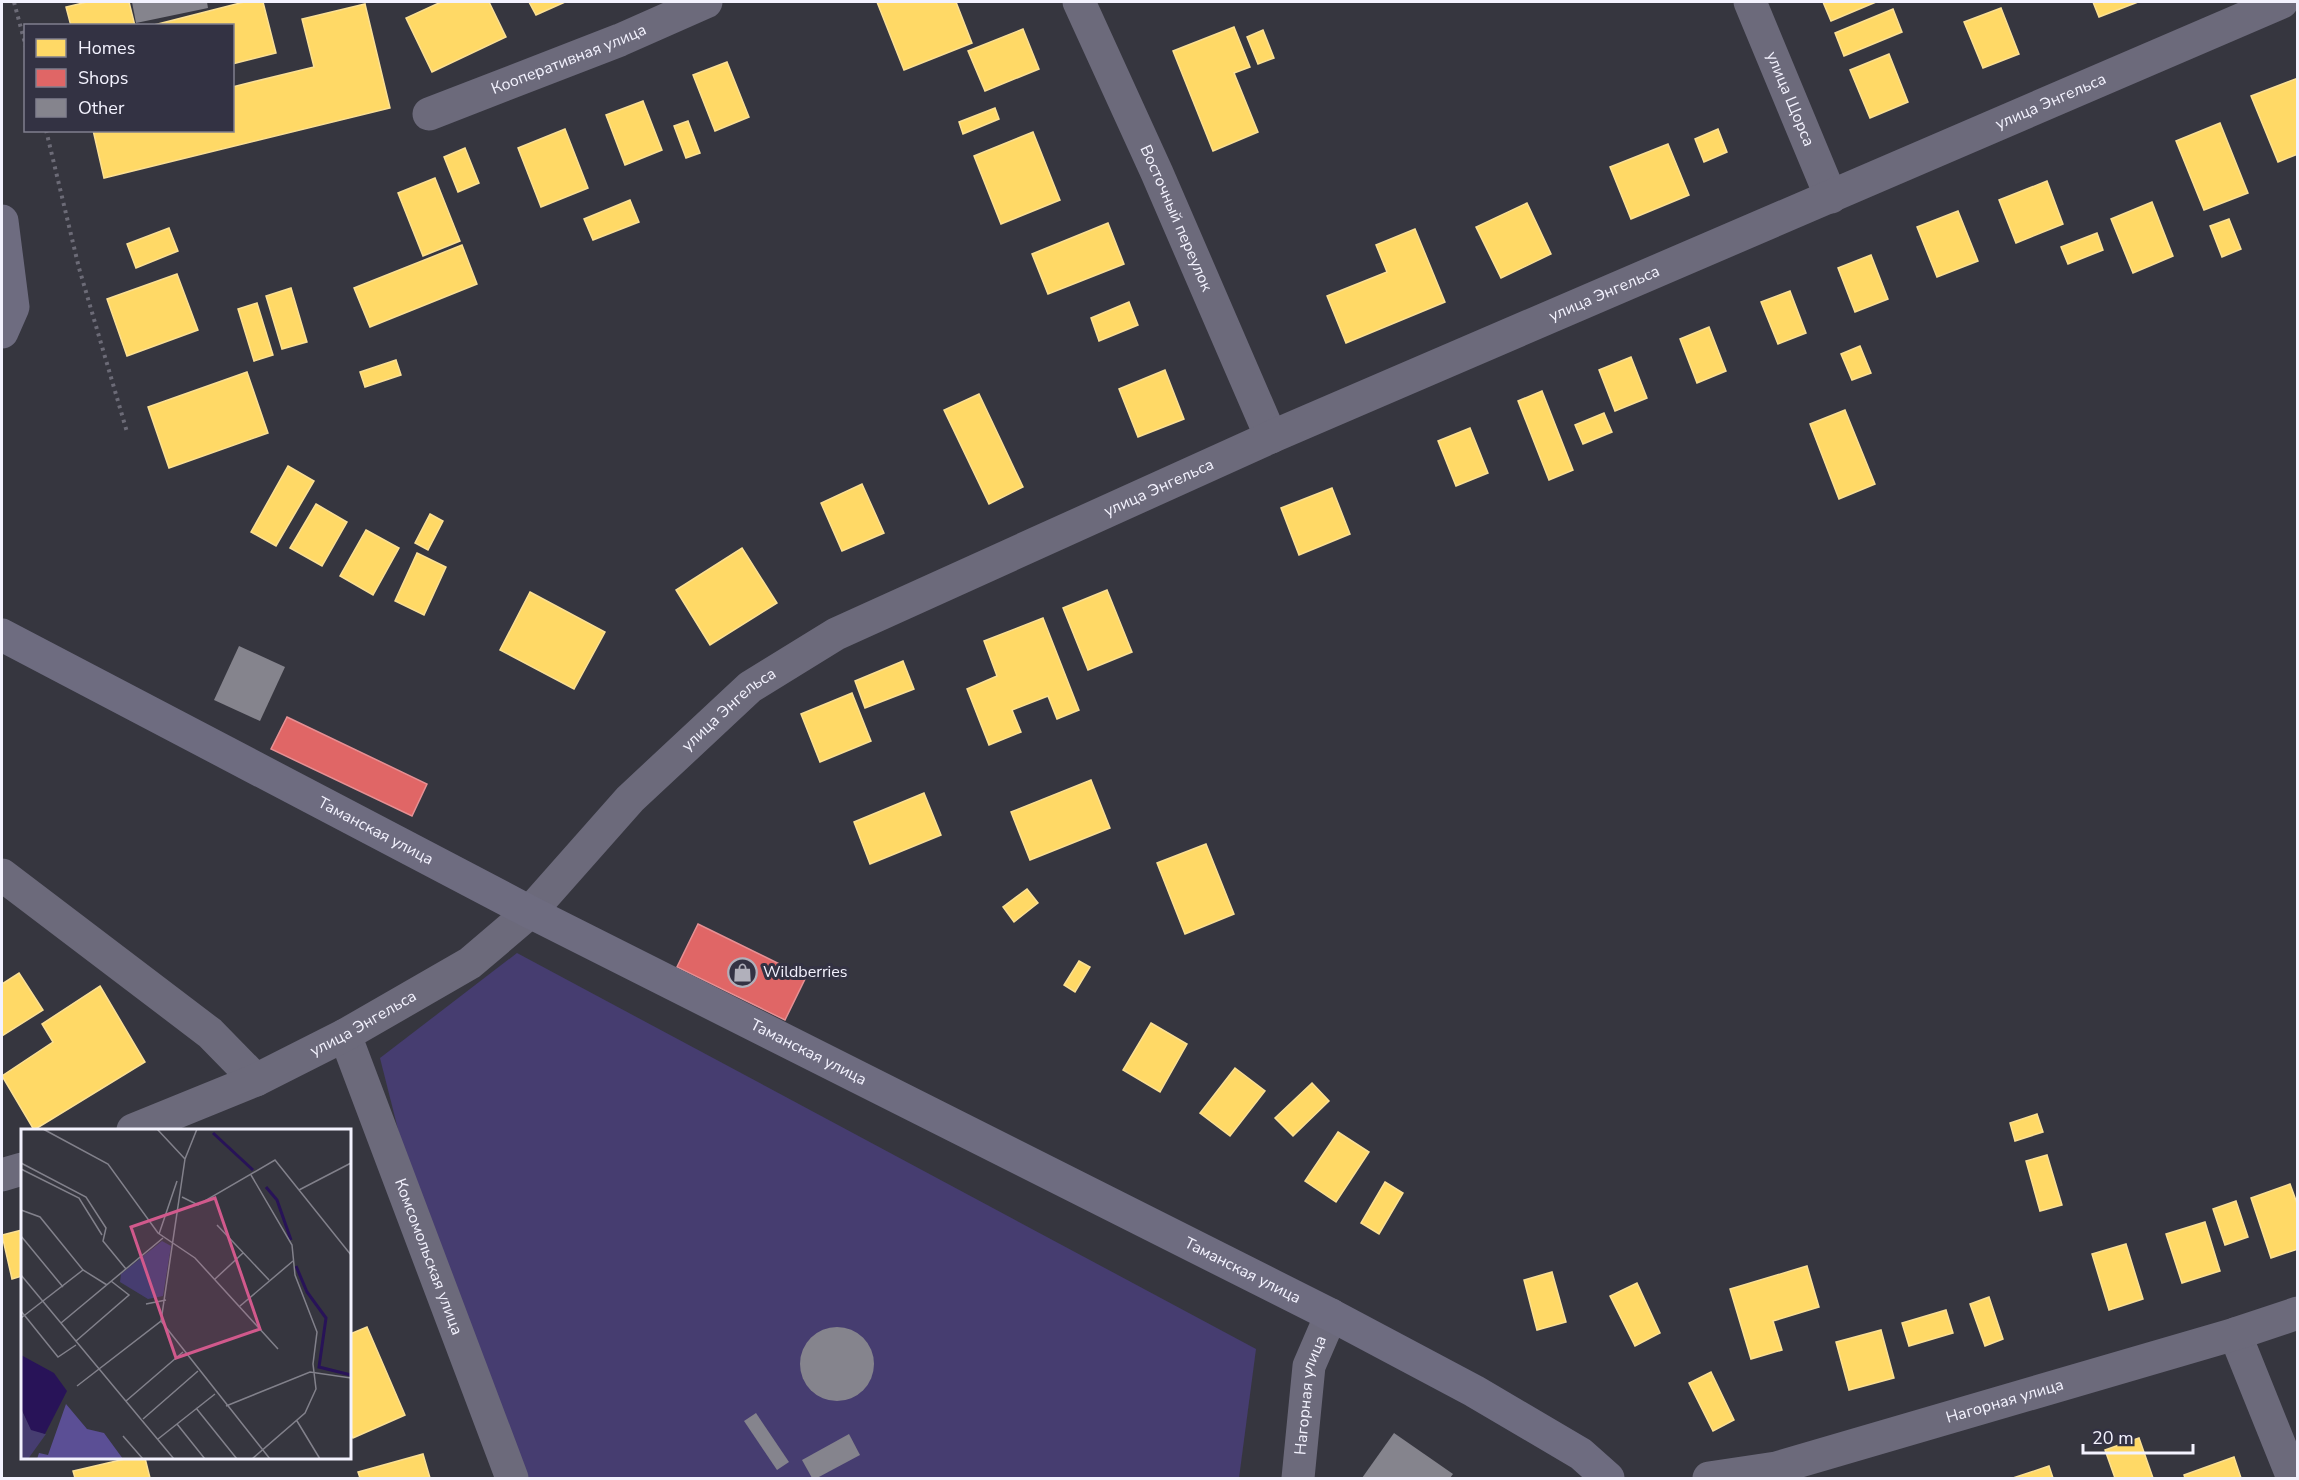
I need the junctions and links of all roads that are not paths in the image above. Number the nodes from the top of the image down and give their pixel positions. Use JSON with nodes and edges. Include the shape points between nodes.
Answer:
{"nodes":[{"id":1,"x":706,"y":2,"type":"edge"},
{"id":2,"x":1079,"y":2,"type":"edge"},
{"id":3,"x":1750,"y":2,"type":"edge"},
{"id":4,"x":2282,"y":2,"type":"edge"},
{"id":5,"x":429,"y":114,"type":"dead end"},
{"id":6,"x":1831,"y":197,"type":"junction"},
{"id":7,"x":2,"y":221,"type":"edge"},
{"id":8,"x":2,"y":332,"type":"edge"},
{"id":9,"x":1271,"y":437,"type":"junction"},
{"id":10,"x":2,"y":635,"type":"edge"},
{"id":11,"x":2,"y":875,"type":"edge"},
{"id":12,"x":530,"y":912,"type":"junction"},
{"id":13,"x":345,"y":1035,"type":"junction"},
{"id":14,"x":256,"y":1080,"type":"junction"},
{"id":15,"x":138,"y":1129,"type":"edge"},
{"id":16,"x":21,"y":1169,"type":"edge"},
{"id":17,"x":2,"y":1175,"type":"edge"},
{"id":18,"x":2298,"y":1313,"type":"edge"},
{"id":19,"x":1331,"y":1315,"type":"junction"},
{"id":20,"x":2235,"y":1334,"type":"junction"},
{"id":21,"x":512,"y":1479,"type":"edge"},
{"id":22,"x":1298,"y":1479,"type":"edge"},
{"id":23,"x":1608,"y":1479,"type":"edge"},
{"id":24,"x":1709,"y":1479,"type":"edge"},
{"id":25,"x":2293,"y":1479,"type":"edge"}],
"edges":[{"from":1,"to":5,"type":"street","name":"Кооперативная улица"},
{"from":2,"to":9,"type":"street","name":"Восточный переулок"},
{"from":3,"to":6,"type":"street","name":"улица Щорса"},
{"from":4,"to":6,"type":"street","name":"улица Энгельса"},
{"from":6,"to":9,"type":"street","name":"улица Энгельса"},
{"from":7,"to":8,"type":"street","via":[[13,307]]},
{"from":9,"to":12,"type":"street","name":"улица Энгельса","via":[[836,634],[750,687],[630,799]]},
{"from":10,"to":12,"type":"street","name":"Таманская улица"},
{"from":11,"to":14,"type":"street","via":[[210,1033]]},
{"from":12,"to":13,"type":"street","name":"улица Энгельса","via":[[470,963]]},
{"from":12,"to":19,"type":"street","name":"Таманская улица"},
{"from":13,"to":14,"type":"street","name":"улица Энгельса"},
{"from":13,"to":21,"type":"street","name":"Комсомольская улица"},
{"from":14,"to":15,"type":"street","name":"улица Энгельса"},
{"from":16,"to":17,"type":"street"},
{"from":18,"to":20,"type":"street","name":"Нагорная улица"},
{"from":19,"to":22,"type":"street","name":"Нагорная улица","via":[[1309,1366]]},
{"from":19,"to":23,"type":"street","name":"Таманская улица","via":[[1474,1391],[1581,1454]]},
{"from":20,"to":24,"type":"street","name":"Нагорная улица","via":[[1776,1468]]},
{"from":20,"to":25,"type":"street"}]}
